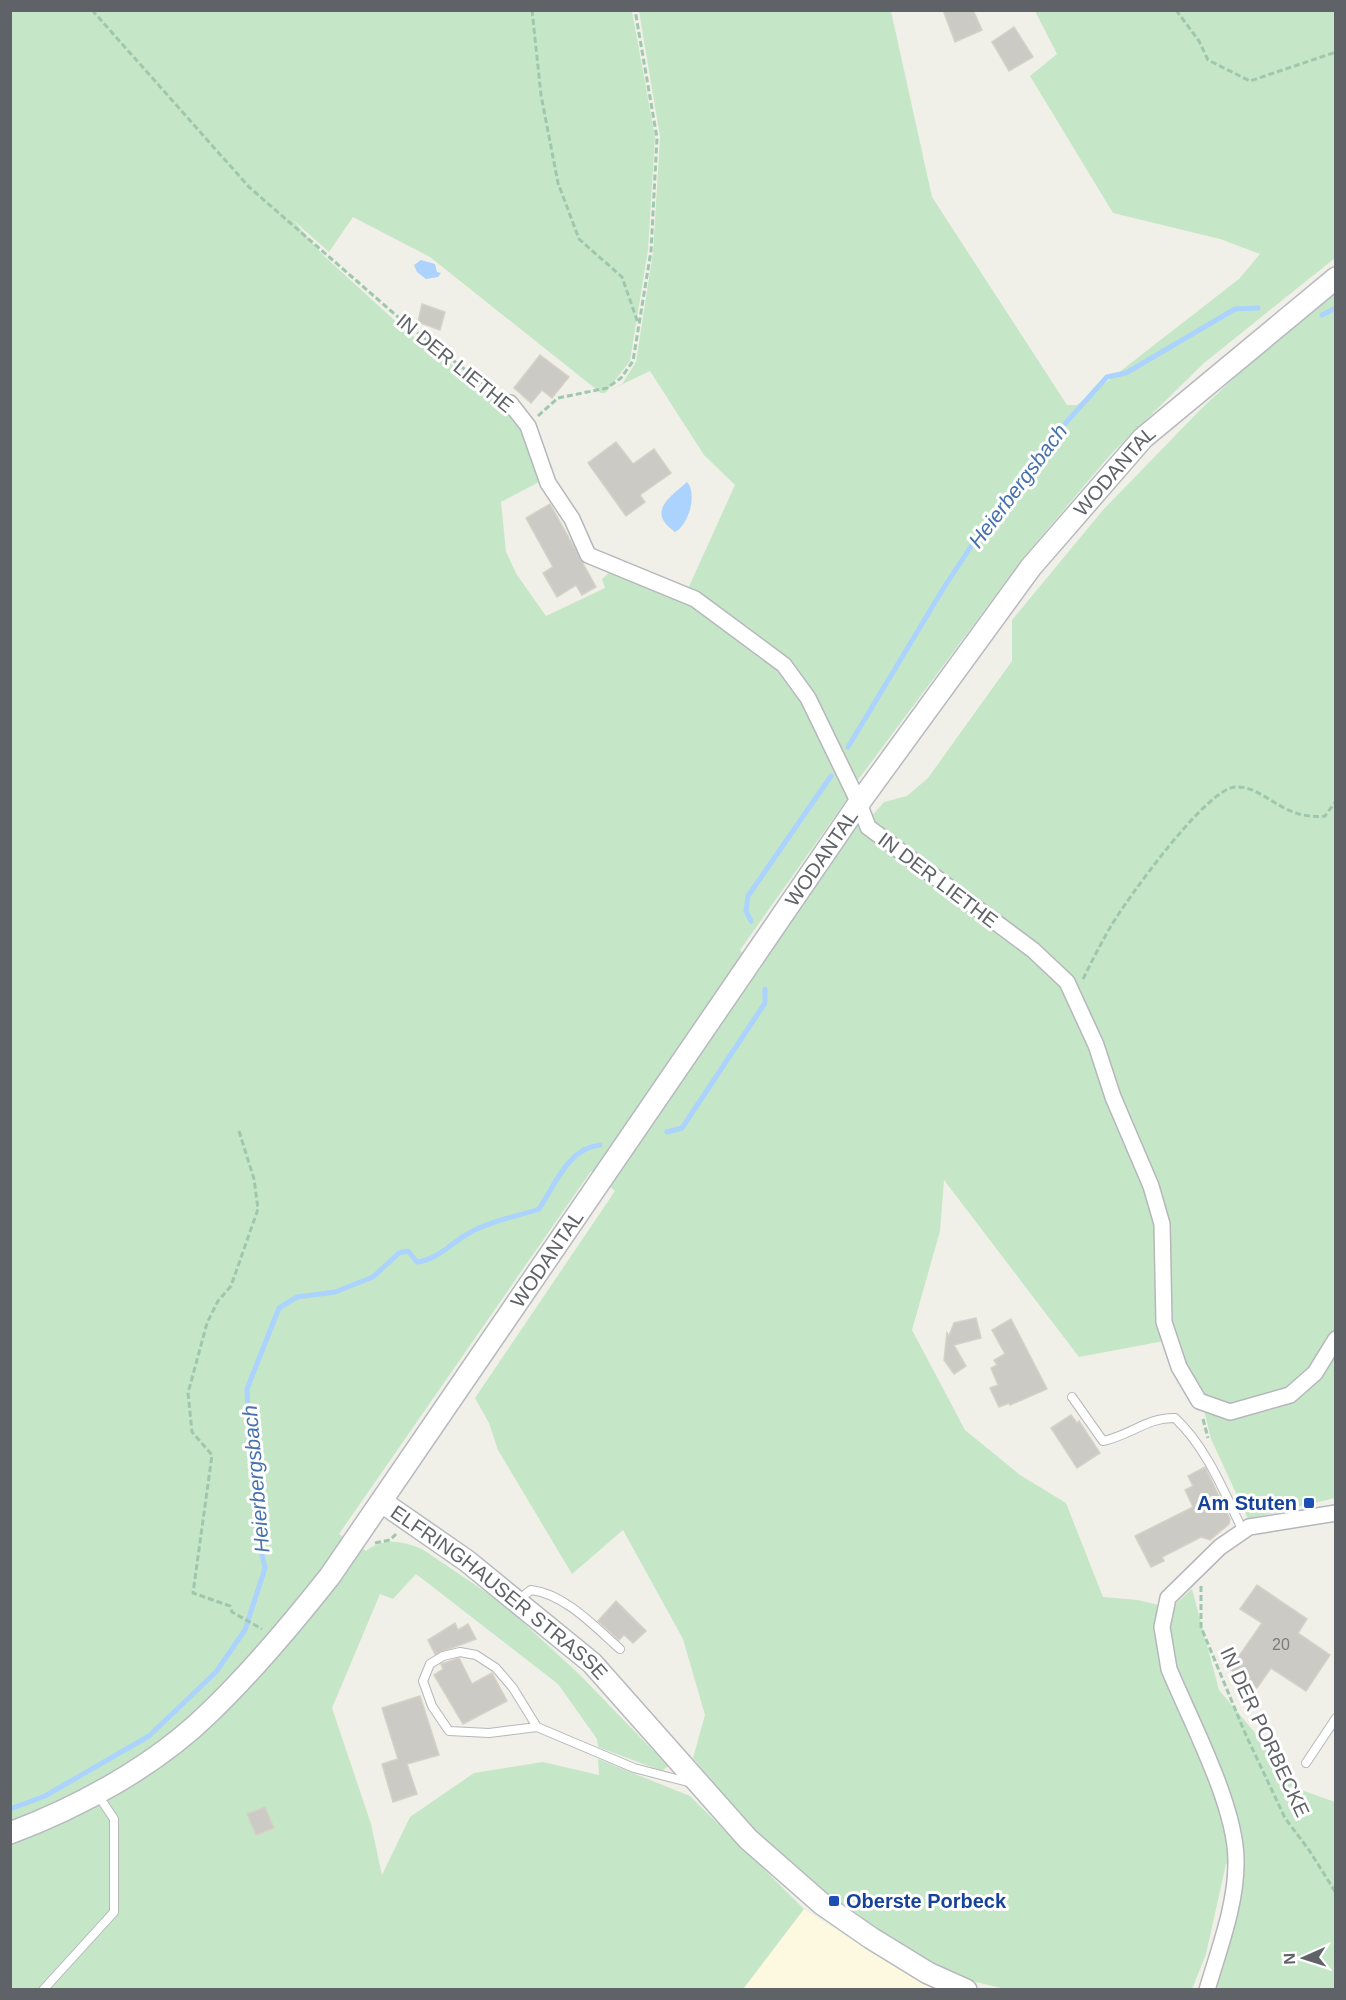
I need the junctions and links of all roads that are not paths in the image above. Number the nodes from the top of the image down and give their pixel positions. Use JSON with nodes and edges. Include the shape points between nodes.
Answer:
{"nodes":[{"id":1,"x":1335,"y":278,"type":"edge"},
{"id":2,"x":510,"y":403,"type":"road end"},
{"id":3,"x":859,"y":802,"type":"junction"},
{"id":4,"x":1335,"y":1339,"type":"edge"},
{"id":5,"x":1072,"y":1397,"type":"dead end"},
{"id":6,"x":382,"y":1502,"type":"junction"},
{"id":7,"x":1335,"y":1513,"type":"edge"},
{"id":8,"x":1243,"y":1531,"type":"junction"},
{"id":9,"x":517,"y":1600,"type":"junction"},
{"id":10,"x":620,"y":1649,"type":"dead end"},
{"id":11,"x":1335,"y":1718,"type":"edge"},
{"id":12,"x":537,"y":1727,"type":"junction"},
{"id":13,"x":1306,"y":1763,"type":"dead end"},
{"id":14,"x":700,"y":1785,"type":"junction"},
{"id":15,"x":97,"y":1793,"type":"junction"},
{"id":16,"x":10,"y":1833,"type":"edge"},
{"id":17,"x":43,"y":1989,"type":"edge"},
{"id":18,"x":966,"y":1989,"type":"edge"},
{"id":19,"x":1207,"y":1989,"type":"edge"}],
"edges":[{"from":1,"to":3,"type":"main road","name":"WODANTAL","via":[[1143,438],[1031,567]]},
{"from":2,"to":3,"type":"street","name":"IN DER LIETHE","via":[[528,426],[548,483],[572,519],[588,555],[695,599],[784,665],[808,698]]},
{"from":3,"to":4,"type":"street","name":"IN DER LIETHE","via":[[868,827],[1033,950],[1067,982],[1151,1186],[1162,1224],[1164,1322],[1179,1367],[1199,1401],[1230,1412],[1290,1395],[1315,1373]]},
{"from":3,"to":6,"type":"main road","name":"WODANTAL"},
{"from":5,"to":8,"type":"lane","via":[[1103,1442],[1148,1422],[1175,1418],[1204,1456]]},
{"from":6,"to":9,"type":"main road","name":"ELFRINGHAUSER STRASSE"},
{"from":6,"to":15,"type":"main road","name":"ELFRINGHAUSER STRASSE","via":[[280,1639],[208,1715],[147,1762]]},
{"from":7,"to":8,"type":"street","via":[[1272,1522]]},
{"from":8,"to":19,"type":"street","via":[[1220,1547],[1168,1598],[1162,1627],[1169,1669],[1227,1807],[1236,1859],[1233,1892]]},
{"from":9,"to":10,"type":"lane","via":[[531,1590],[541,1591],[571,1607]]},
{"from":9,"to":14,"type":"main road","name":"ELFRINGHAUSER STRASSE","via":[[592,1663]]},
{"from":11,"to":13,"type":"lane"},
{"from":12,"to":12,"type":"lane","via":[[513,1688],[496,1668],[476,1655],[459,1652],[430,1664],[423,1681],[432,1706],[449,1731],[489,1733]]},
{"from":12,"to":14,"type":"lane","via":[[634,1768]]},
{"from":14,"to":18,"type":"main road","name":"ELFRINGHAUSER STRASSE","via":[[748,1839],[822,1904],[928,1972]]},
{"from":15,"to":16,"type":"main road","name":"ELFRINGHAUSER STRASSE"},
{"from":15,"to":17,"type":"lane","via":[[114,1819],[114,1912]]}]}
